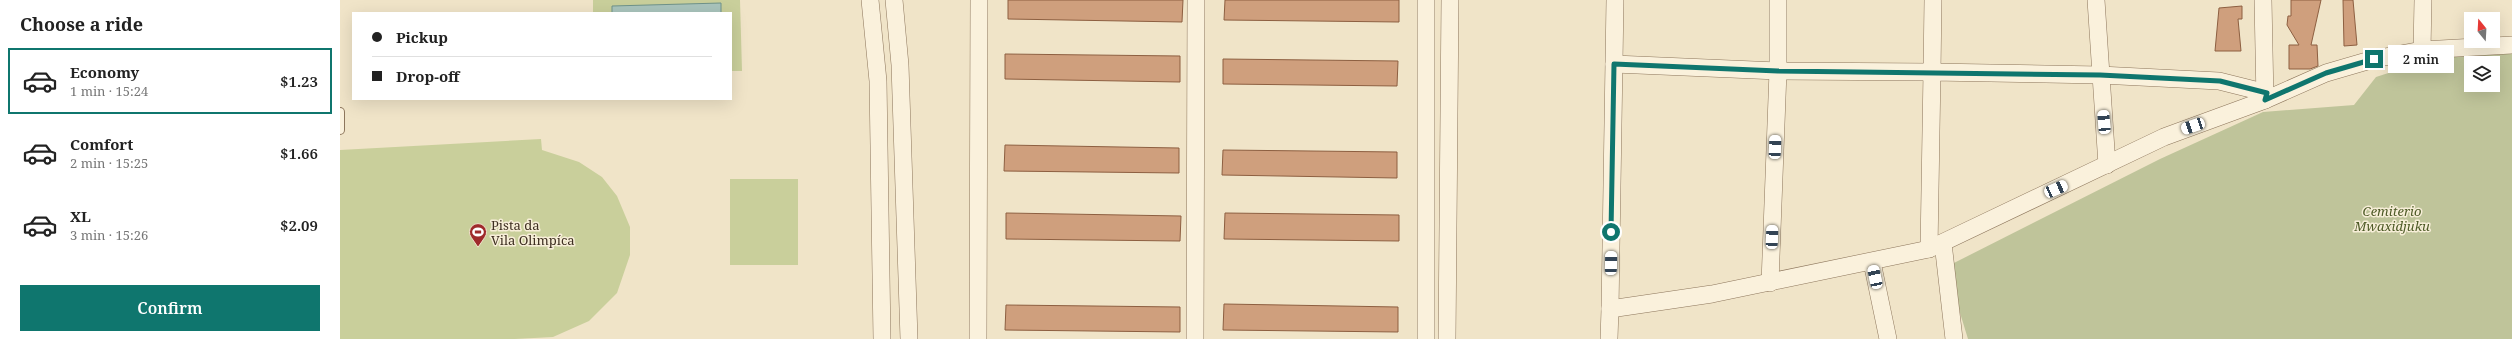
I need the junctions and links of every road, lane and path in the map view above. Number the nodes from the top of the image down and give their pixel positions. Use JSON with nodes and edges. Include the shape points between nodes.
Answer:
{"nodes":[{"id":1,"x":870,"y":0,"type":"edge"},
{"id":2,"x":894,"y":0,"type":"edge"},
{"id":3,"x":978,"y":0,"type":"edge"},
{"id":4,"x":1196,"y":0,"type":"edge"},
{"id":5,"x":1426,"y":0,"type":"edge"},
{"id":6,"x":1450,"y":0,"type":"edge"},
{"id":7,"x":1615,"y":0,"type":"edge"},
{"id":8,"x":1778,"y":0,"type":"edge"},
{"id":9,"x":1933,"y":0,"type":"edge"},
{"id":10,"x":2096,"y":0,"type":"edge"},
{"id":11,"x":2263,"y":0,"type":"edge"},
{"id":12,"x":2423,"y":0,"type":"edge"},
{"id":13,"x":2512,"y":45,"type":"edge"},
{"id":14,"x":2422,"y":50,"type":"junction"},
{"id":15,"x":1614,"y":64,"type":"junction"},
{"id":16,"x":1778,"y":71,"type":"junction"},
{"id":17,"x":1932,"y":72,"type":"junction"},
{"id":18,"x":2100,"y":75,"type":"junction"},
{"id":19,"x":2266,"y":97,"type":"junction"},
{"id":20,"x":340,"y":112,"type":"edge"},
{"id":21,"x":340,"y":130,"type":"edge"},
{"id":22,"x":2107,"y":166,"type":"junction"},
{"id":23,"x":1936,"y":246,"type":"junction"},
{"id":24,"x":1872,"y":262,"type":"junction"},
{"id":25,"x":1770,"y":283,"type":"junction"},
{"id":26,"x":1610,"y":309,"type":"junction"},
{"id":27,"x":882,"y":339,"type":"edge"},
{"id":28,"x":909,"y":339,"type":"edge"},
{"id":29,"x":978,"y":339,"type":"edge"},
{"id":30,"x":1195,"y":339,"type":"edge"},
{"id":31,"x":1426,"y":339,"type":"edge"},
{"id":32,"x":1447,"y":339,"type":"edge"},
{"id":33,"x":1608,"y":339,"type":"edge"},
{"id":34,"x":1888,"y":339,"type":"edge"},
{"id":35,"x":1954,"y":339,"type":"edge"}],
"edges":[{"from":1,"to":27,"type":"street","via":[[878,81]]},
{"from":2,"to":28,"type":"street","via":[[900,65]]},
{"from":3,"to":29,"type":"street"},
{"from":4,"to":30,"type":"street"},
{"from":5,"to":31,"type":"street"},
{"from":6,"to":32,"type":"street"},
{"from":7,"to":15,"type":"street"},
{"from":8,"to":16,"type":"street"},
{"from":9,"to":17,"type":"street"},
{"from":10,"to":18,"type":"street"},
{"from":11,"to":19,"type":"street"},
{"from":12,"to":14,"type":"street"},
{"from":13,"to":14,"type":"street"},
{"from":14,"to":19,"type":"street","via":[[2374,59],[2326,73]]},
{"from":15,"to":16,"type":"street"},
{"from":15,"to":26,"type":"street"},
{"from":16,"to":17,"type":"street"},
{"from":16,"to":25,"type":"street"},
{"from":17,"to":18,"type":"street"},
{"from":17,"to":23,"type":"street"},
{"from":18,"to":19,"type":"street","via":[[2220,81]]},
{"from":18,"to":22,"type":"street"},
{"from":19,"to":22,"type":"street","via":[[2164,137]]},
{"from":20,"to":21,"type":"lane"},
{"from":22,"to":23,"type":"street"},
{"from":23,"to":24,"type":"street"},
{"from":23,"to":35,"type":"street"},
{"from":24,"to":25,"type":"street"},
{"from":24,"to":34,"type":"street"},
{"from":25,"to":26,"type":"street"},
{"from":26,"to":33,"type":"street"}]}
